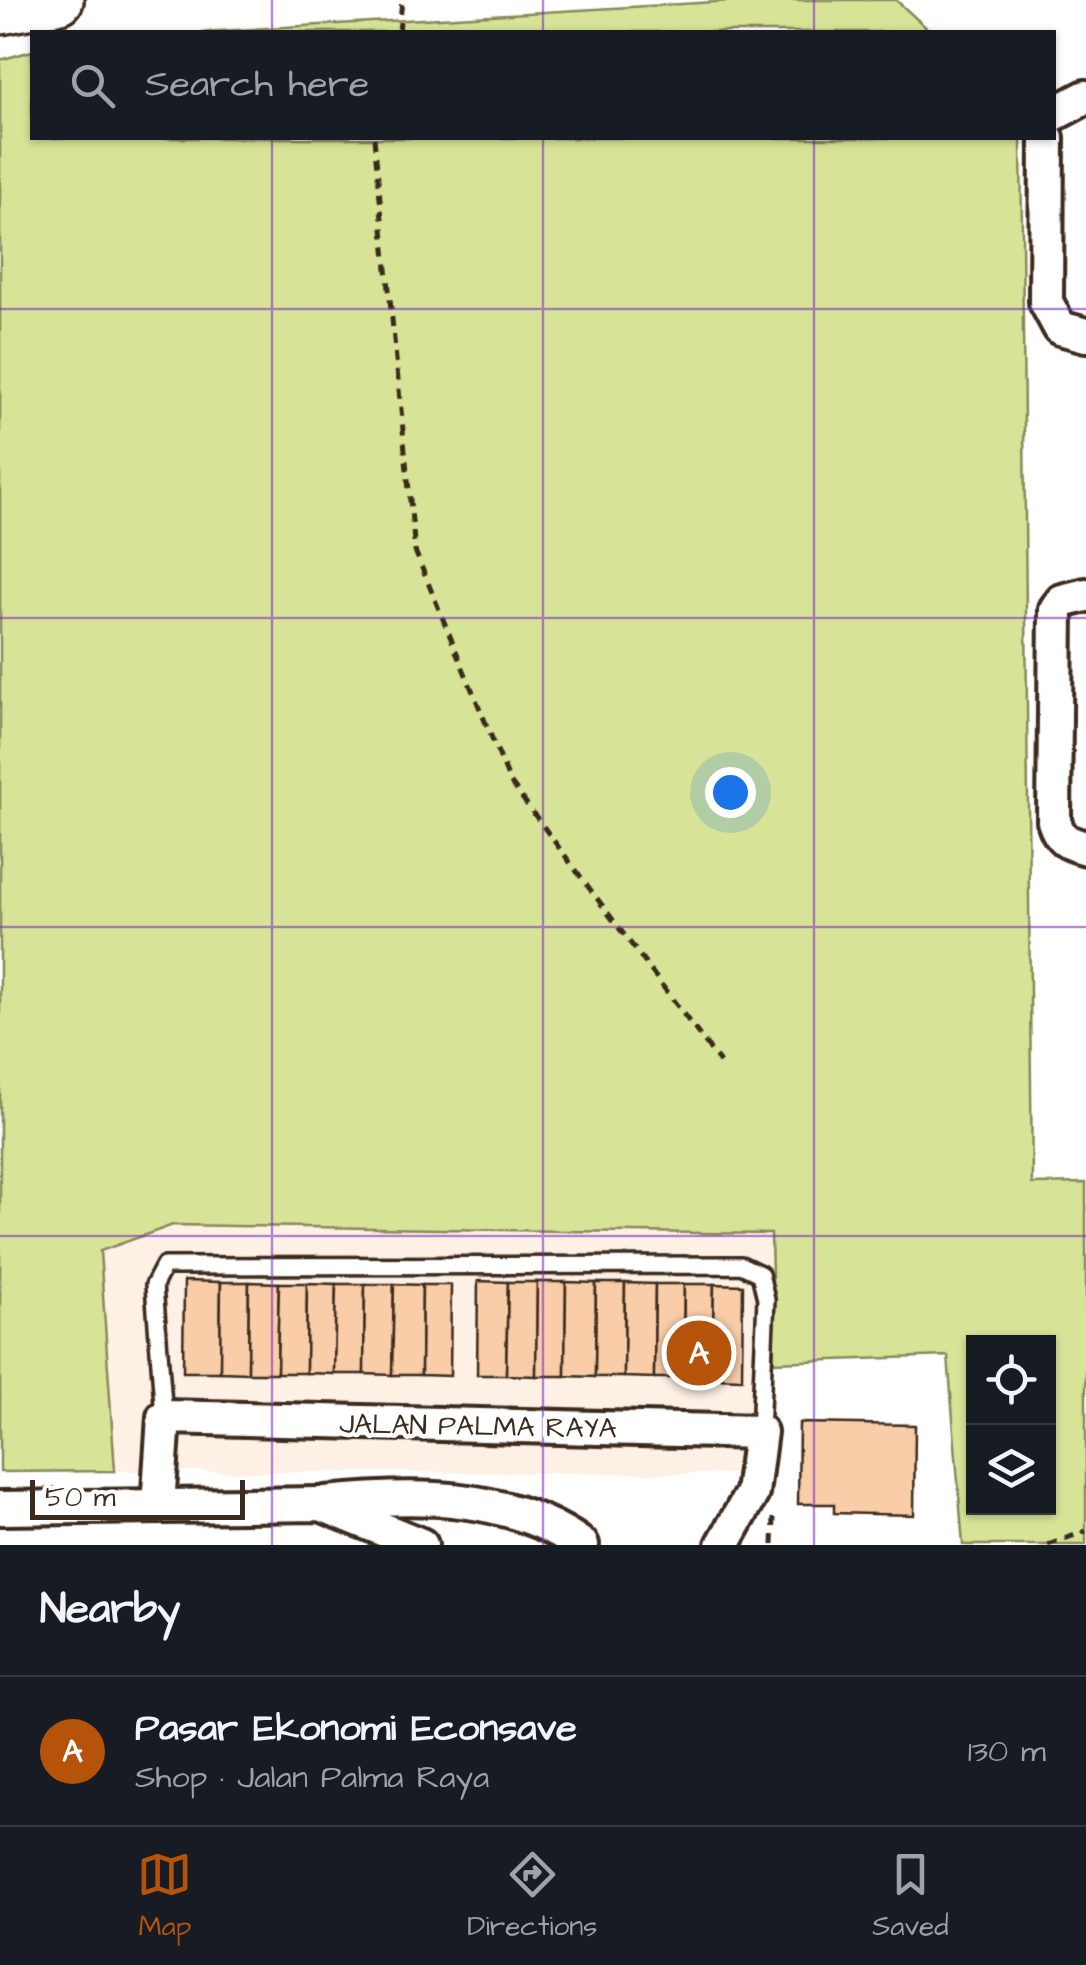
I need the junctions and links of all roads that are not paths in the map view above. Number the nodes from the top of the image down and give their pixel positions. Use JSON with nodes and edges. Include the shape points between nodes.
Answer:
{"nodes":[{"id":1,"x":60,"y":0,"type":"edge"},
{"id":2,"x":0,"y":11,"type":"edge"},
{"id":3,"x":1086,"y":97,"type":"edge"},
{"id":4,"x":1056,"y":113,"type":"edge"},
{"id":5,"x":1047,"y":140,"type":"edge"},
{"id":6,"x":1086,"y":335,"type":"edge"},
{"id":7,"x":1082,"y":594,"type":"edge"},
{"id":8,"x":1086,"y":848,"type":"edge"},
{"id":9,"x":164,"y":1417,"type":"junction"},
{"id":10,"x":760,"y":1432,"type":"junction"},
{"id":11,"x":321,"y":1504,"type":"junction"},
{"id":12,"x":158,"y":1506,"type":"junction"},
{"id":13,"x":0,"y":1508,"type":"edge"},
{"id":14,"x":420,"y":1545,"type":"edge"},
{"id":15,"x":582,"y":1545,"type":"edge"},
{"id":16,"x":723,"y":1545,"type":"edge"}],
"edges":[{"from":1,"to":2,"type":"main road"},
{"from":3,"to":4,"type":"street"},
{"from":5,"to":6,"type":"street","via":[[1046,302],[1060,328]]},
{"from":7,"to":8,"type":"street","via":[[1062,601],[1052,622],[1054,821],[1067,843]]},
{"from":9,"to":10,"type":"street","name":"JALAN PALMA RAYA"},
{"from":9,"to":10,"type":"lane","via":[[154,1285],[164,1266],[741,1266],[760,1274],[766,1299]]},
{"from":9,"to":12,"type":"street"},
{"from":10,"to":16,"type":"street","via":[[752,1493]]},
{"from":11,"to":12,"type":"street"},
{"from":11,"to":14,"type":"street"},
{"from":11,"to":15,"type":"street","via":[[390,1496],[495,1506],[555,1526]]},
{"from":12,"to":13,"type":"street"}]}
